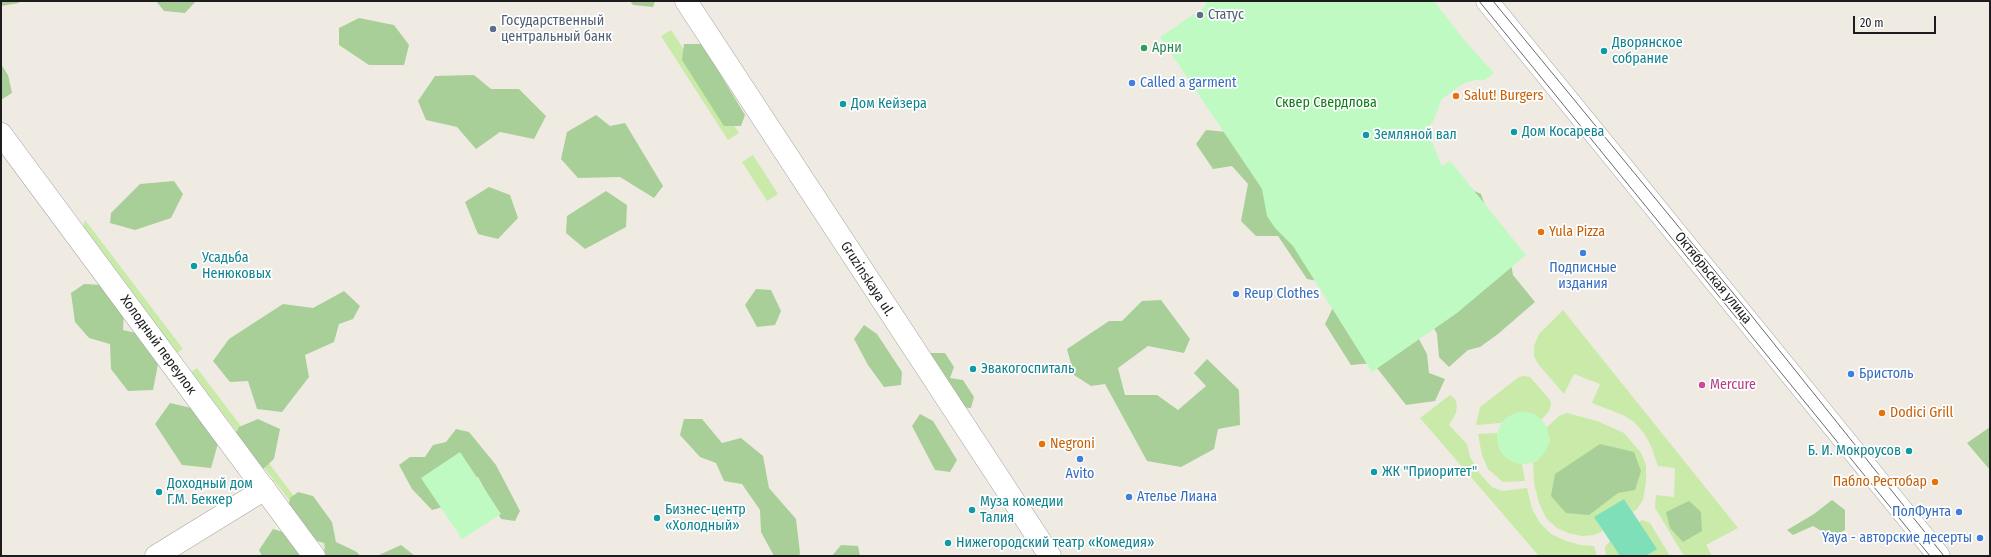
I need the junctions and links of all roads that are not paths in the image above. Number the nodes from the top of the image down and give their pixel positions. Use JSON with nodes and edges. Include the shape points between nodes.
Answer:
{"nodes":[{"id":1,"x":686,"y":1,"type":"edge"},
{"id":2,"x":1486,"y":1,"type":"edge"},
{"id":3,"x":1,"y":134,"type":"edge"},
{"id":4,"x":265,"y":490,"type":"junction"},
{"id":5,"x":156,"y":556,"type":"edge"},
{"id":6,"x":314,"y":556,"type":"edge"},
{"id":7,"x":1050,"y":556,"type":"edge"},
{"id":8,"x":1939,"y":556,"type":"edge"}],
"edges":[{"from":1,"to":7,"type":"street","name":"Gruzinskaya ul."},
{"from":2,"to":8,"type":"street","name":"Октябрьская улица"},
{"from":3,"to":4,"type":"street","name":"Холодный переулок"},
{"from":4,"to":5,"type":"street"},
{"from":4,"to":6,"type":"street","name":"Холодный переулок"}]}
